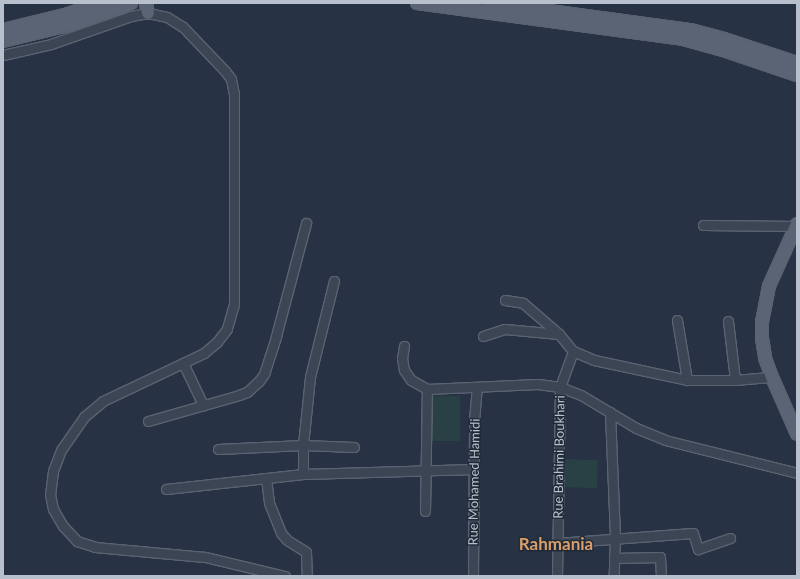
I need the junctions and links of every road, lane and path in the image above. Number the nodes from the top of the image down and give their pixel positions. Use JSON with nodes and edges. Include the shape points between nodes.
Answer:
{"nodes":[{"id":1,"x":100,"y":3,"type":"edge"},
{"id":2,"x":131,"y":3,"type":"edge"},
{"id":3,"x":417,"y":3,"type":"edge"},
{"id":4,"x":490,"y":3,"type":"edge"},
{"id":5,"x":147,"y":8,"type":"edge"},
{"id":6,"x":3,"y":30,"type":"edge"},
{"id":7,"x":3,"y":40,"type":"edge"},
{"id":8,"x":3,"y":55,"type":"edge"},
{"id":9,"x":797,"y":63,"type":"edge"},
{"id":10,"x":797,"y":75,"type":"edge"},
{"id":11,"x":306,"y":223,"type":"dead end"},
{"id":12,"x":704,"y":225,"type":"dead end"},
{"id":13,"x":797,"y":225,"type":"edge"},
{"id":14,"x":334,"y":281,"type":"dead end"},
{"id":15,"x":505,"y":300,"type":"dead end"},
{"id":16,"x":677,"y":320,"type":"dead end"},
{"id":17,"x":728,"y":321,"type":"dead end"},
{"id":18,"x":560,"y":334,"type":"junction"},
{"id":19,"x":483,"y":336,"type":"dead end"},
{"id":20,"x":404,"y":346,"type":"dead end"},
{"id":21,"x":573,"y":351,"type":"junction"},
{"id":22,"x":184,"y":363,"type":"junction"},
{"id":23,"x":772,"y":377,"type":"junction"},
{"id":24,"x":687,"y":380,"type":"junction"},
{"id":25,"x":735,"y":380,"type":"junction"},
{"id":26,"x":560,"y":387,"type":"junction"},
{"id":27,"x":427,"y":388,"type":"junction"},
{"id":28,"x":476,"y":388,"type":"junction"},
{"id":29,"x":203,"y":405,"type":"junction"},
{"id":30,"x":610,"y":412,"type":"junction"},
{"id":31,"x":148,"y":421,"type":"dead end"},
{"id":32,"x":797,"y":434,"type":"edge"},
{"id":33,"x":303,"y":445,"type":"junction"},
{"id":34,"x":354,"y":447,"type":"dead end"},
{"id":35,"x":218,"y":450,"type":"dead end"},
{"id":36,"x":474,"y":469,"type":"junction"},
{"id":37,"x":426,"y":471,"type":"junction"},
{"id":38,"x":797,"y":473,"type":"edge"},
{"id":39,"x":303,"y":474,"type":"junction"},
{"id":40,"x":266,"y":478,"type":"junction"},
{"id":41,"x":166,"y":489,"type":"dead end"},
{"id":42,"x":425,"y":511,"type":"dead end"},
{"id":43,"x":615,"y":538,"type":"junction"},
{"id":44,"x":730,"y":538,"type":"dead end"},
{"id":45,"x":557,"y":543,"type":"junction"},
{"id":46,"x":614,"y":558,"type":"junction"},
{"id":47,"x":285,"y":576,"type":"edge"},
{"id":48,"x":307,"y":576,"type":"edge"},
{"id":49,"x":473,"y":576,"type":"edge"},
{"id":50,"x":557,"y":576,"type":"edge"},
{"id":51,"x":614,"y":576,"type":"edge"},
{"id":52,"x":661,"y":576,"type":"edge"}],
"edges":[{"from":1,"to":6,"type":"main road","via":[[68,14]]},
{"from":2,"to":7,"type":"main road","via":[[72,24]]},
{"from":3,"to":10,"type":"main road","via":[[683,39]]},
{"from":4,"to":9,"type":"main road","via":[[691,30]]},
{"from":5,"to":8,"type":"street","via":[[51,44]]},
{"from":5,"to":22,"type":"street","via":[[183,27],[225,71],[234,89],[233,312],[227,328],[217,342]]},
{"from":11,"to":29,"type":"street","via":[[264,374],[247,392]]},
{"from":12,"to":13,"type":"street"},
{"from":13,"to":23,"type":"main road","via":[[769,286],[765,302],[762,338]]},
{"from":14,"to":33,"type":"street","via":[[310,377]]},
{"from":15,"to":18,"type":"street","via":[[523,303]]},
{"from":16,"to":24,"type":"street"},
{"from":17,"to":25,"type":"street"},
{"from":18,"to":19,"type":"street","via":[[505,329]]},
{"from":18,"to":21,"type":"street"},
{"from":20,"to":27,"type":"street","via":[[404,370],[411,380]]},
{"from":21,"to":24,"type":"street","via":[[594,360]]},
{"from":21,"to":26,"type":"street","name":"Rue Brahimi Boukhari"},
{"from":22,"to":29,"type":"street"},
{"from":22,"to":47,"type":"street","via":[[134,385],[103,402],[84,417],[61,450],[53,470],[50,494],[53,509],[63,526],[77,541],[94,547],[205,557]]},
{"from":23,"to":25,"type":"street"},
{"from":23,"to":32,"type":"main road"},
{"from":24,"to":25,"type":"street"},
{"from":26,"to":28,"type":"street","via":[[538,384]]},
{"from":26,"to":30,"type":"street","via":[[581,395]]},
{"from":26,"to":45,"type":"street","name":"Rue Brahimi Boukhari"},
{"from":27,"to":28,"type":"street"},
{"from":27,"to":37,"type":"street"},
{"from":28,"to":36,"type":"street","name":"Rue Mohamed Hamidi"},
{"from":29,"to":31,"type":"street"},
{"from":30,"to":38,"type":"street","via":[[636,428],[679,445]]},
{"from":30,"to":43,"type":"street"},
{"from":33,"to":34,"type":"street"},
{"from":33,"to":35,"type":"street"},
{"from":33,"to":39,"type":"street"},
{"from":36,"to":37,"type":"street"},
{"from":36,"to":49,"type":"street","name":"Rue Mohamed Hamidi"},
{"from":37,"to":39,"type":"street"},
{"from":37,"to":42,"type":"street"},
{"from":39,"to":40,"type":"street"},
{"from":40,"to":41,"type":"street"},
{"from":40,"to":48,"type":"street","via":[[269,503],[281,533],[306,552]]},
{"from":43,"to":44,"type":"street","via":[[693,533],[698,549]]},
{"from":43,"to":45,"type":"street"},
{"from":43,"to":46,"type":"street"},
{"from":45,"to":50,"type":"street","name":"Rue Brahimi Boukhari"},
{"from":46,"to":51,"type":"street"},
{"from":46,"to":52,"type":"street","via":[[660,557]]}]}
